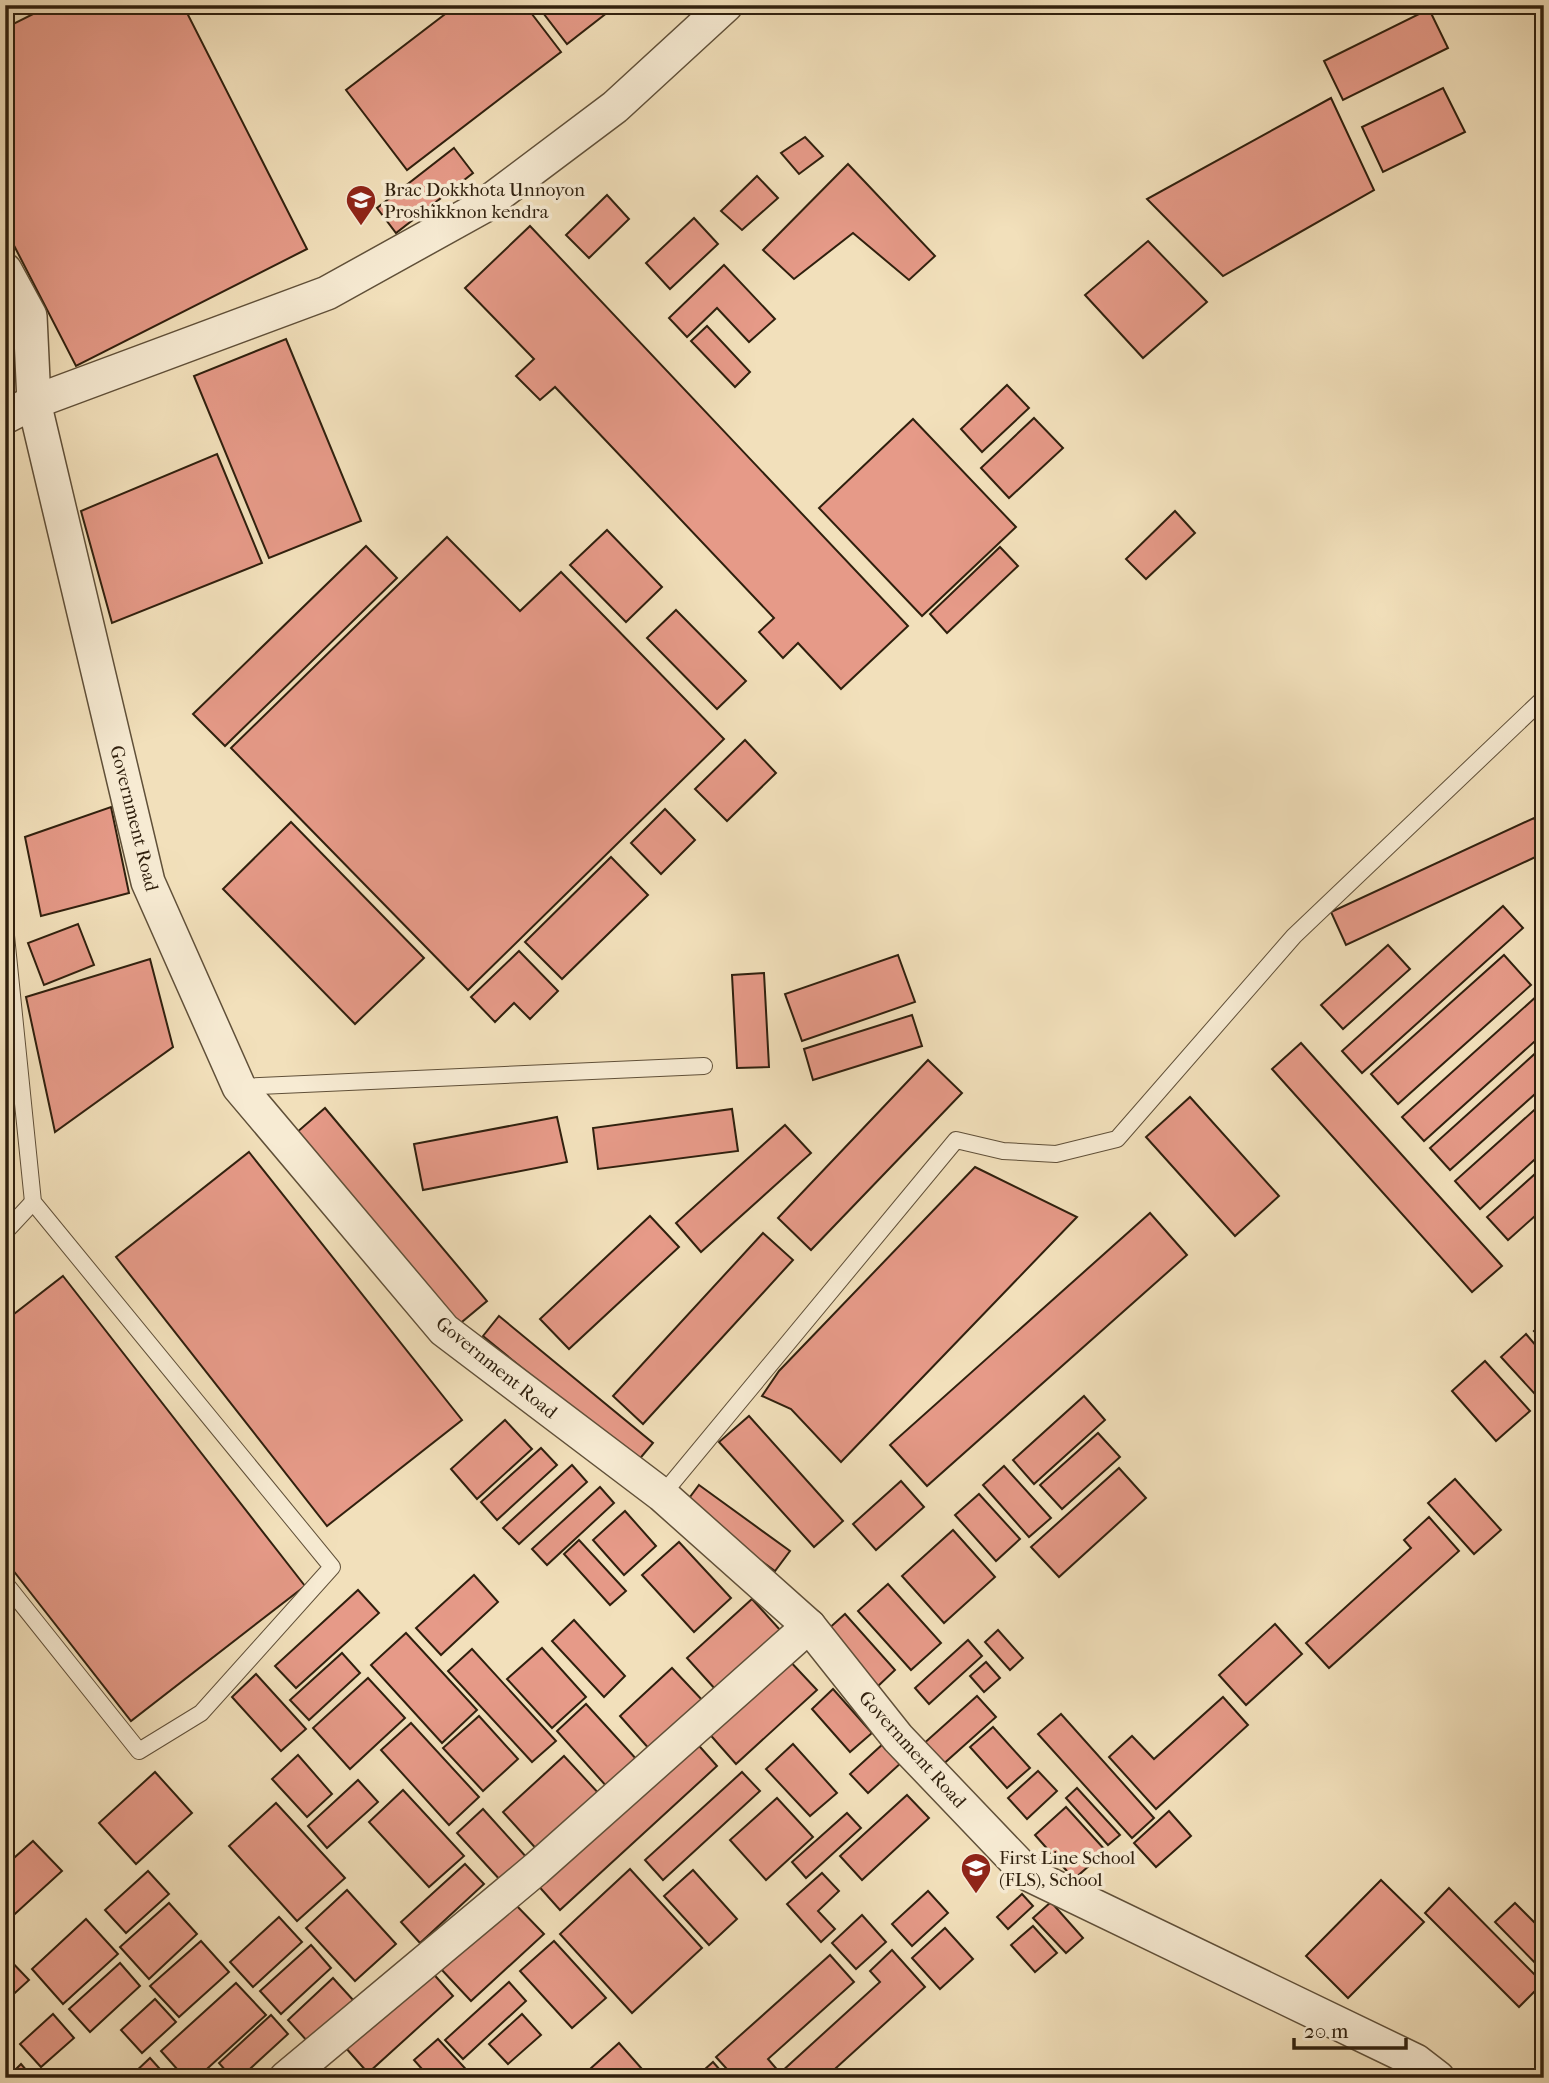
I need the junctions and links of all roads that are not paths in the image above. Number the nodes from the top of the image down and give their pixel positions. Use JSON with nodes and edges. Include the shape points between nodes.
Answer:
{"nodes":[{"id":1,"x":726,"y":5,"type":"edge"},
{"id":2,"x":5,"y":270,"type":"edge"},
{"id":3,"x":34,"y":402,"type":"junction"},
{"id":4,"x":5,"y":417,"type":"edge"},
{"id":5,"x":1544,"y":698,"type":"edge"},
{"id":6,"x":5,"y":926,"type":"edge"},
{"id":7,"x":704,"y":1066,"type":"dead end"},
{"id":8,"x":239,"y":1087,"type":"junction"},
{"id":9,"x":33,"y":1202,"type":"junction"},
{"id":10,"x":5,"y":1232,"type":"edge"},
{"id":11,"x":662,"y":1495,"type":"junction"},
{"id":12,"x":5,"y":1583,"type":"edge"},
{"id":13,"x":809,"y":1626,"type":"junction"},
{"id":14,"x":286,"y":2078,"type":"edge"},
{"id":15,"x":1438,"y":2078,"type":"edge"}],
"edges":[{"from":1,"to":3,"type":"street","via":[[615,107],[482,207],[327,293]]},
{"from":2,"to":3,"type":"street","name":"Government Road","via":[[30,316]]},
{"from":3,"to":4,"type":"street"},
{"from":3,"to":8,"type":"street","name":"Government Road","via":[[148,882]]},
{"from":5,"to":11,"type":"lane","via":[[1294,936],[1117,1139],[1056,1154],[1003,1151],[956,1140]]},
{"from":6,"to":9,"type":"lane"},
{"from":7,"to":8,"type":"lane"},
{"from":8,"to":11,"type":"street","name":"Government Road","via":[[444,1330]]},
{"from":9,"to":10,"type":"lane"},
{"from":9,"to":12,"type":"lane","via":[[332,1567],[201,1713],[139,1751]]},
{"from":11,"to":13,"type":"street","name":"Government Road"},
{"from":13,"to":14,"type":"street","via":[[536,1868]]},
{"from":13,"to":15,"type":"street","name":"Government Road","via":[[898,1738],[1028,1874],[1416,2061]]}]}
